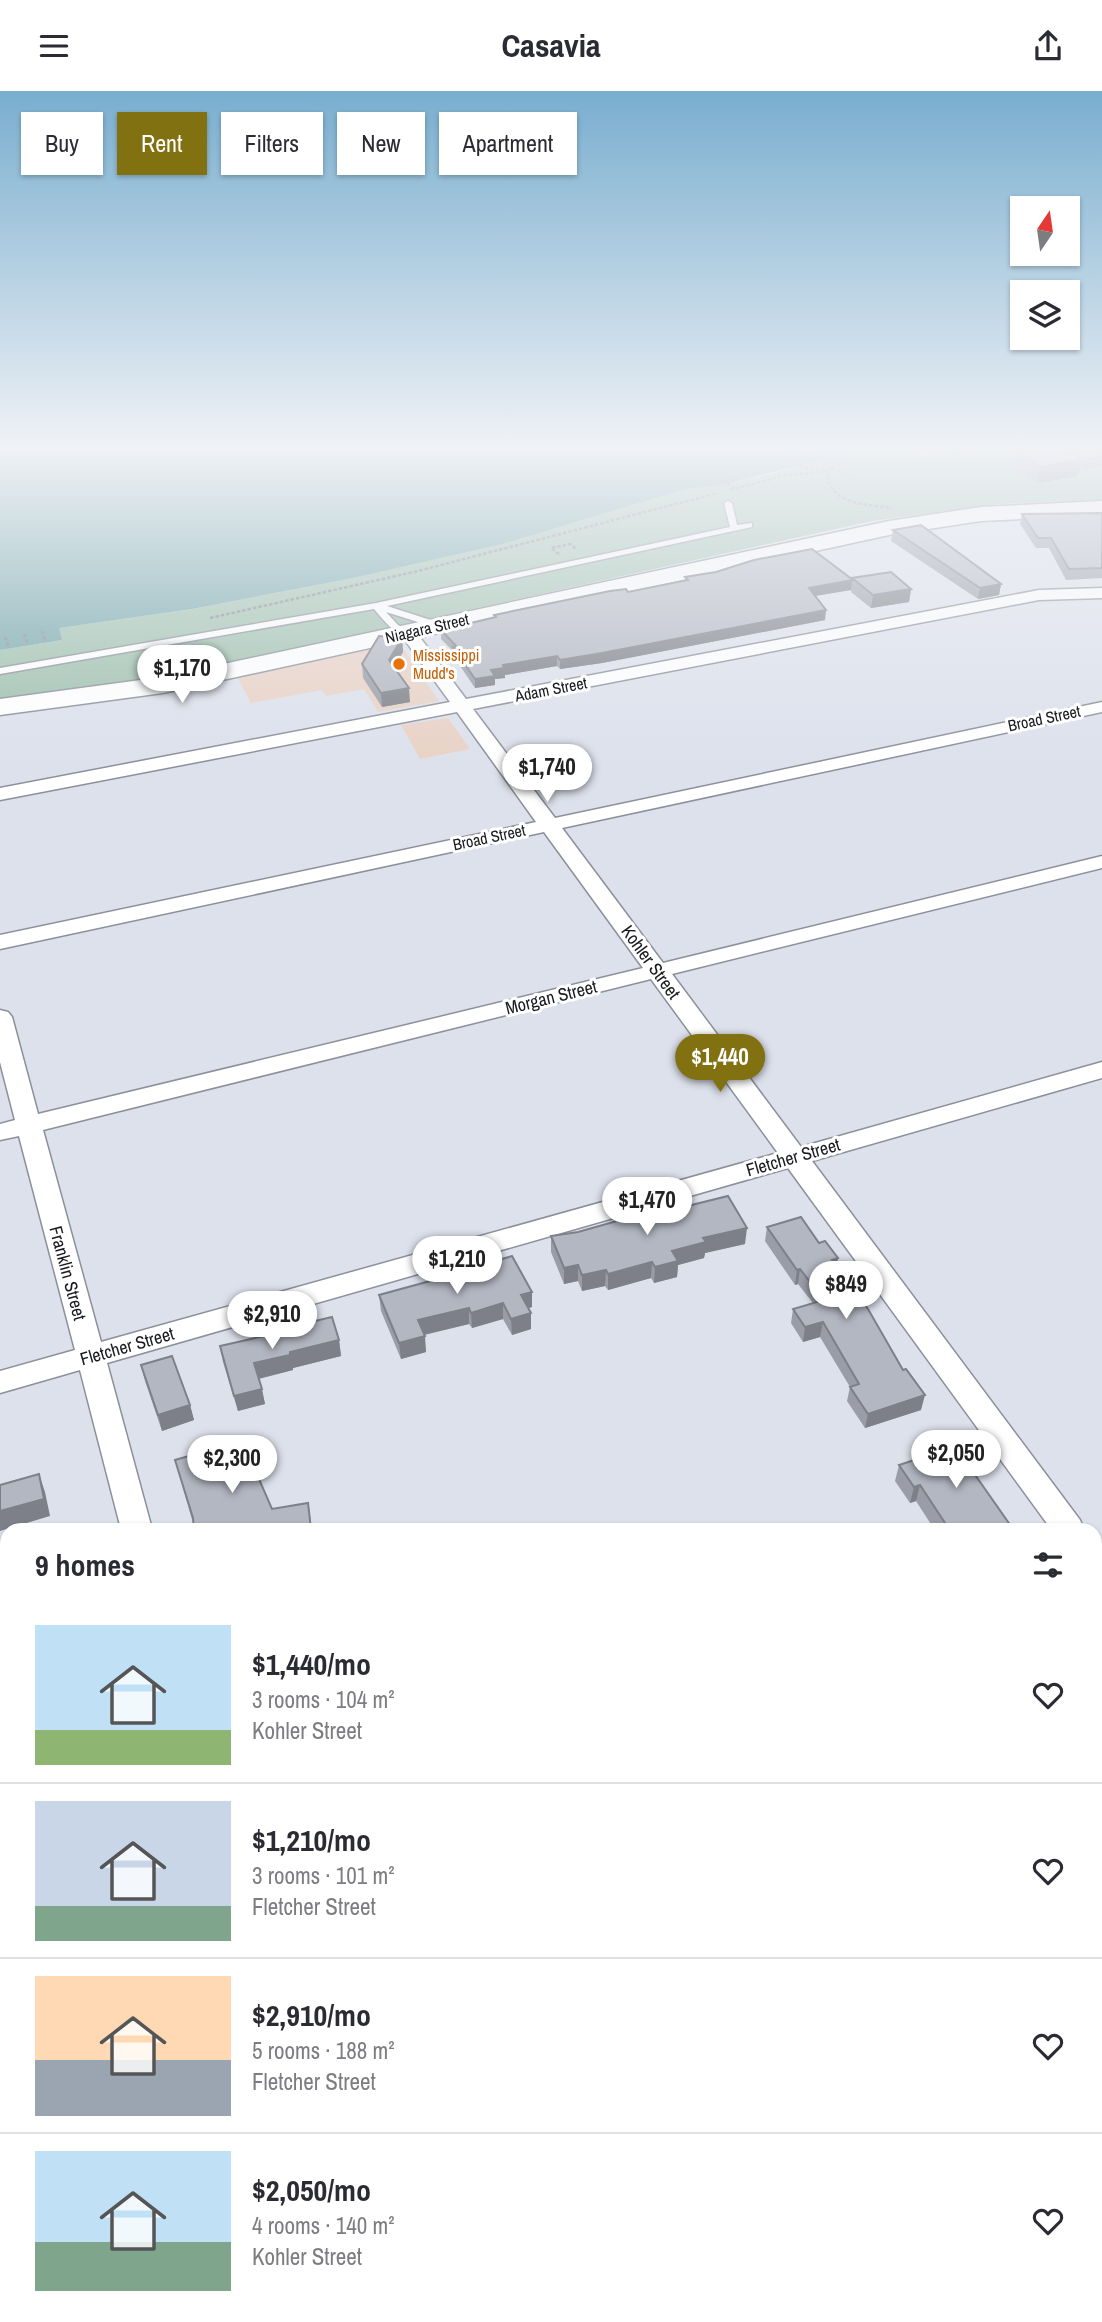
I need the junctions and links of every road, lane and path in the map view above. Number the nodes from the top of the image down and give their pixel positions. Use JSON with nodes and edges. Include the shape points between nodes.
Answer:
{"nodes":[{"id":1,"x":481,"y":554,"type":"edge"},
{"id":2,"x":614,"y":554,"type":"edge"},
{"id":3,"x":767,"y":554,"type":"edge"},
{"id":4,"x":1102,"y":593,"type":"edge"},
{"id":5,"x":376,"y":606,"type":"junction"},
{"id":6,"x":202,"y":621,"type":"dead end"},
{"id":7,"x":437,"y":625,"type":"junction"},
{"id":8,"x":42,"y":631,"type":"dead end"},
{"id":9,"x":407,"y":632,"type":"junction"},
{"id":10,"x":24,"y":634,"type":"dead end"},
{"id":11,"x":5,"y":637,"type":"dead end"},
{"id":12,"x":46,"y":642,"type":"dead end"},
{"id":13,"x":28,"y":645,"type":"dead end"},
{"id":14,"x":9,"y":648,"type":"dead end"},
{"id":15,"x":0,"y":671,"type":"edge"},
{"id":16,"x":461,"y":706,"type":"junction"},
{"id":17,"x":1102,"y":706,"type":"edge"},
{"id":18,"x":0,"y":707,"type":"edge"},
{"id":19,"x":0,"y":794,"type":"edge"},
{"id":20,"x":549,"y":824,"type":"junction"},
{"id":21,"x":1102,"y":862,"type":"edge"},
{"id":22,"x":0,"y":942,"type":"edge"},
{"id":23,"x":657,"y":971,"type":"junction"},
{"id":24,"x":0,"y":1017,"type":"edge"},
{"id":25,"x":1102,"y":1070,"type":"edge"},
{"id":26,"x":28,"y":1125,"type":"junction"},
{"id":27,"x":0,"y":1132,"type":"edge"},
{"id":28,"x":794,"y":1157,"type":"junction"},
{"id":29,"x":91,"y":1356,"type":"junction"},
{"id":30,"x":0,"y":1382,"type":"edge"},
{"id":31,"x":135,"y":1523,"type":"edge"},
{"id":32,"x":1065,"y":1523,"type":"edge"}],
"edges":[{"from":1,"to":6,"type":"path"},
{"from":2,"to":5,"type":"lane"},
{"from":3,"to":7,"type":"main road","name":"Niagara Street"},
{"from":4,"to":16,"type":"street","name":"Adam Street","via":[[1039,595]]},
{"from":5,"to":7,"type":"lane"},
{"from":5,"to":9,"type":"lane","via":[[395,627]]},
{"from":5,"to":15,"type":"lane"},
{"from":7,"to":9,"type":"main road","name":"Niagara Street"},
{"from":8,"to":12,"type":"path"},
{"from":9,"to":16,"type":"street","name":"Kohler Street"},
{"from":9,"to":18,"type":"main road","name":"Niagara Street","via":[[163,685]]},
{"from":10,"to":13,"type":"path"},
{"from":11,"to":14,"type":"path"},
{"from":16,"to":19,"type":"street","name":"Adam Street"},
{"from":16,"to":20,"type":"street","name":"Kohler Street"},
{"from":17,"to":20,"type":"street","name":"Broad Street"},
{"from":20,"to":22,"type":"street","name":"Broad Street"},
{"from":20,"to":23,"type":"street","name":"Kohler Street"},
{"from":21,"to":23,"type":"street","name":"Morgan Street"},
{"from":23,"to":26,"type":"street","name":"Morgan Street"},
{"from":23,"to":28,"type":"street","name":"Kohler Street"},
{"from":24,"to":26,"type":"street","name":"Franklin Street"},
{"from":25,"to":28,"type":"street","name":"Fletcher Street"},
{"from":26,"to":27,"type":"street","name":"Morgan Street"},
{"from":26,"to":29,"type":"street","name":"Franklin Street"},
{"from":28,"to":29,"type":"street","name":"Fletcher Street"},
{"from":28,"to":32,"type":"street","name":"Kohler Street"},
{"from":29,"to":30,"type":"street","name":"Fletcher Street"},
{"from":29,"to":31,"type":"street","name":"Franklin Street"}]}
